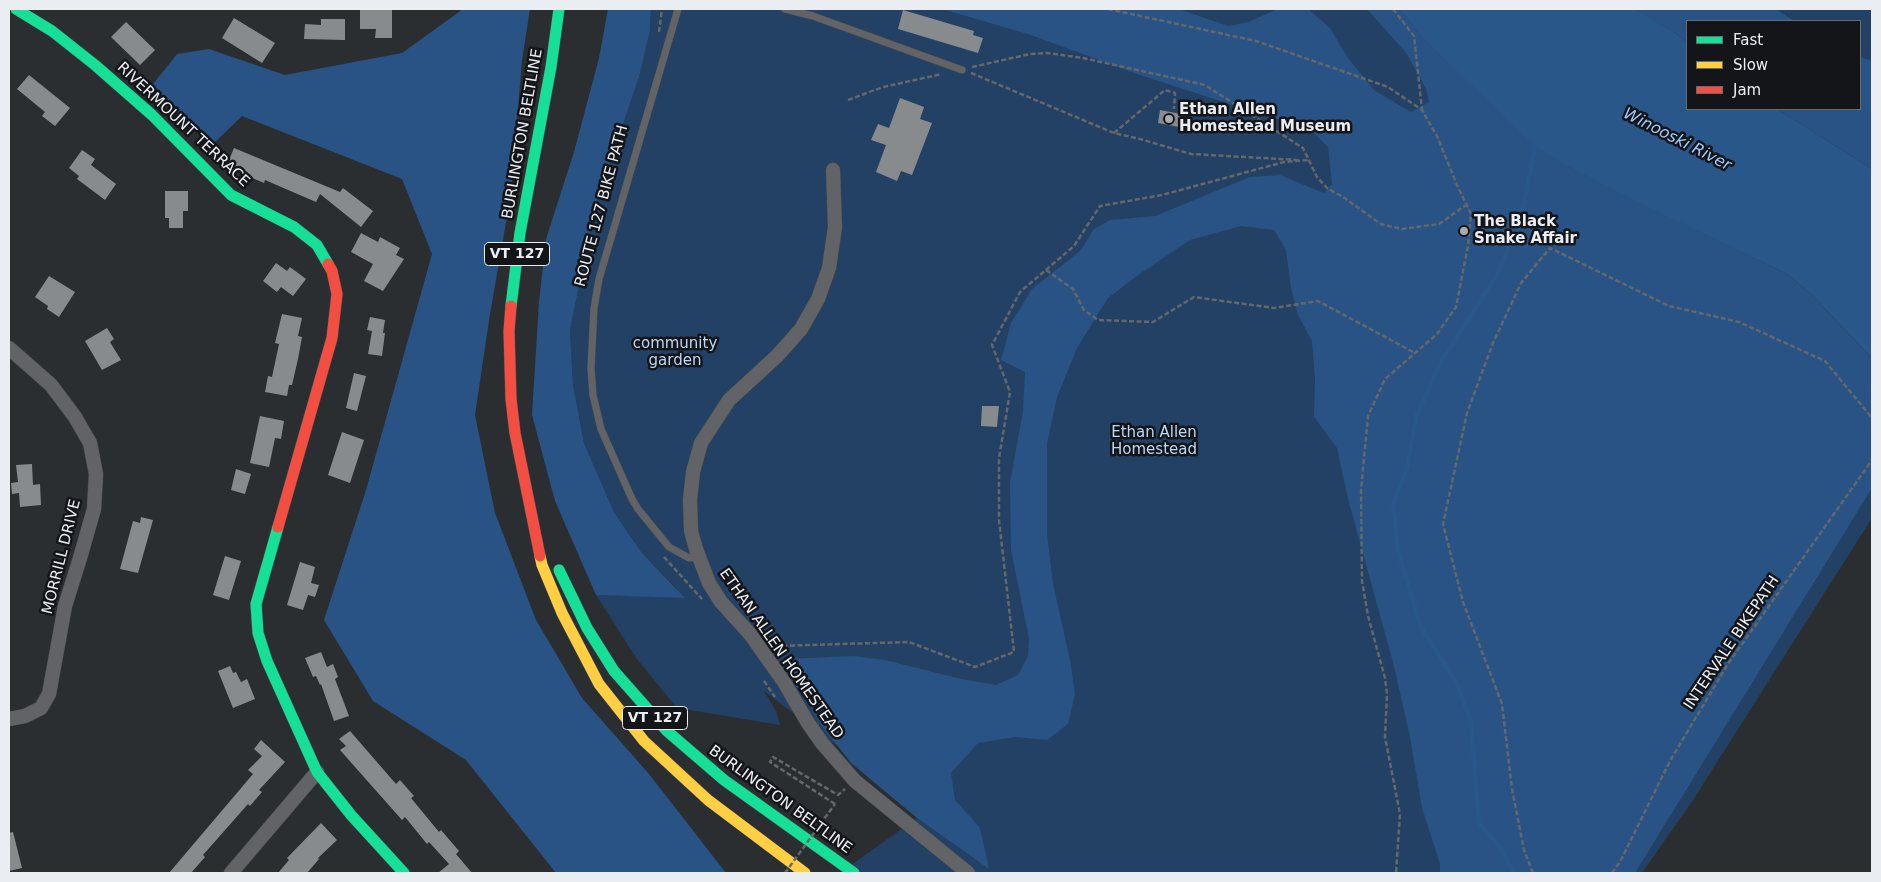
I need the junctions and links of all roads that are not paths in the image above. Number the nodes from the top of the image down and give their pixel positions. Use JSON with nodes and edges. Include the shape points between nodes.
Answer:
{"nodes":[{"id":1,"x":16,"y":9,"type":"edge"},
{"id":2,"x":559,"y":9,"type":"edge"},
{"id":3,"x":678,"y":9,"type":"edge"},
{"id":4,"x":785,"y":9,"type":"edge"},
{"id":5,"x":962,"y":70,"type":"road end"},
{"id":6,"x":833,"y":170,"type":"dead end"},
{"id":7,"x":9,"y":348,"type":"edge"},
{"id":8,"x":529,"y":502,"type":"junction"},
{"id":9,"x":699,"y":557,"type":"junction"},
{"id":10,"x":9,"y":719,"type":"edge"},
{"id":11,"x":317,"y":772,"type":"junction"},
{"id":12,"x":231,"y":873,"type":"edge"},
{"id":13,"x":404,"y":873,"type":"edge"},
{"id":14,"x":805,"y":873,"type":"edge"},
{"id":15,"x":854,"y":873,"type":"edge"},
{"id":16,"x":968,"y":873,"type":"edge"}],
"edges":[{"from":1,"to":11,"type":"main road","name":"RIVERMOUNT TERRACE","via":[[52,31],[95,65],[152,115],[231,195],[294,227],[317,246],[332,271],[337,294],[332,338],[256,604],[258,633],[268,661]]},
{"from":2,"to":8,"type":"main road","name":"BURLINGTON BELTLINE","number":"VT 127","via":[[511,298],[510,399]]},
{"from":3,"to":9,"type":"lane","via":[[599,279],[591,368],[600,428],[632,499],[669,547],[689,558]]},
{"from":4,"to":5,"type":"lane","via":[[813,16]]},
{"from":6,"to":9,"type":"street","name":"ETHAN ALLEN HOMESTEAD","via":[[835,227],[829,268],[818,299],[801,329],[729,400],[701,443],[690,500],[691,531]]},
{"from":7,"to":10,"type":"street","name":"MORRILL DRIVE","via":[[51,385],[75,417],[90,443],[96,474],[94,509],[64,606],[49,694],[41,708]]},
{"from":8,"to":14,"type":"main road","name":"BURLINGTON BELTLINE","number":"VT 127","via":[[542,565],[562,613],[599,684],[644,741],[708,800]]},
{"from":8,"to":15,"type":"main road","name":"BURLINGTON BELTLINE","number":"VT 127","via":[[587,628],[614,671],[635,696],[667,731],[724,780]]},
{"from":9,"to":16,"type":"street","name":"ETHAN ALLEN HOMESTEAD","via":[[709,583],[759,646],[822,743],[855,781]]},
{"from":11,"to":12,"type":"street"},
{"from":11,"to":13,"type":"main road","name":"RIVERMOUNT TERRACE"}]}
